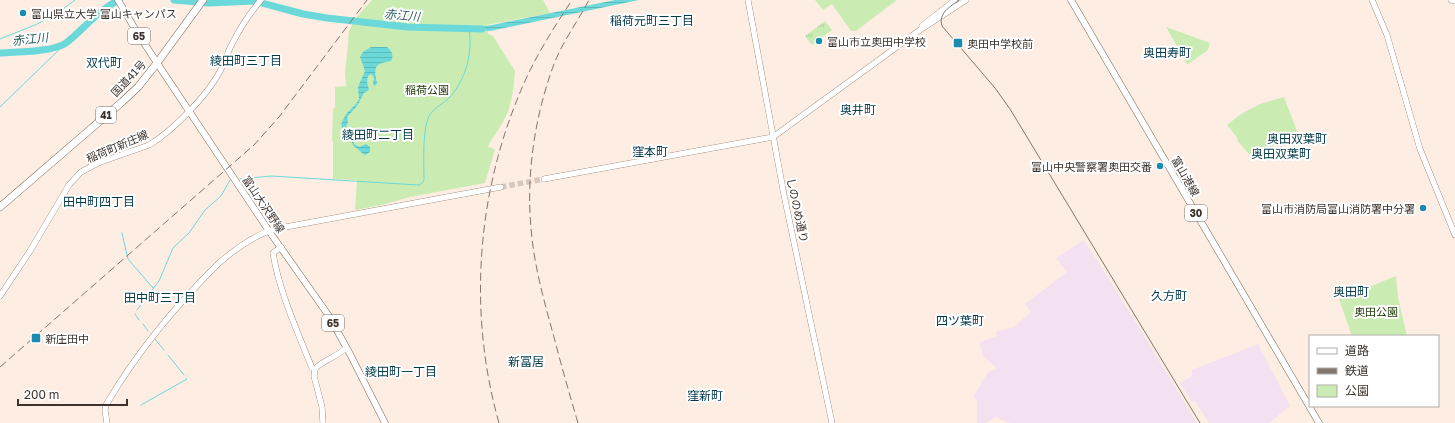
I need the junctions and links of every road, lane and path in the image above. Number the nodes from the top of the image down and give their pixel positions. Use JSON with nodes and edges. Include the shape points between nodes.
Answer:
{"nodes":[{"id":1,"x":118,"y":0,"type":"edge"},
{"id":2,"x":203,"y":0,"type":"edge"},
{"id":3,"x":260,"y":0,"type":"edge"},
{"id":4,"x":748,"y":0,"type":"edge"},
{"id":5,"x":955,"y":0,"type":"edge"},
{"id":6,"x":966,"y":0,"type":"edge"},
{"id":7,"x":1071,"y":0,"type":"edge"},
{"id":8,"x":1372,"y":0,"type":"edge"},
{"id":9,"x":1451,"y":0,"type":"edge"},
{"id":10,"x":1455,"y":1,"type":"edge"},
{"id":11,"x":920,"y":30,"type":"junction"},
{"id":12,"x":157,"y":63,"type":"junction"},
{"id":13,"x":189,"y":110,"type":"junction"},
{"id":14,"x":773,"y":137,"type":"junction"},
{"id":15,"x":544,"y":179,"type":"tunnel mouth"},
{"id":16,"x":501,"y":187,"type":"tunnel mouth"},
{"id":17,"x":1,"y":206,"type":"edge"},
{"id":18,"x":269,"y":231,"type":"junction"},
{"id":19,"x":1455,"y":235,"type":"edge"},
{"id":20,"x":281,"y":247,"type":"junction"},
{"id":21,"x":0,"y":296,"type":"edge"},
{"id":22,"x":346,"y":348,"type":"junction"},
{"id":23,"x":315,"y":369,"type":"junction"},
{"id":24,"x":1309,"y":404,"type":"edge"},
{"id":25,"x":1311,"y":407,"type":"edge"},
{"id":26,"x":107,"y":423,"type":"edge"},
{"id":27,"x":323,"y":423,"type":"edge"},
{"id":28,"x":385,"y":423,"type":"edge"},
{"id":29,"x":832,"y":423,"type":"edge"},
{"id":30,"x":1320,"y":423,"type":"edge"}],
"edges":[{"from":1,"to":12,"type":"main road","name":"富山大沢野線","number":"65"},
{"from":2,"to":12,"type":"highway","name":"国道41号","number":"41"},
{"from":3,"to":13,"type":"street","name":"稲荷町新庄線","via":[[231,44],[216,78]]},
{"from":4,"to":14,"type":"street","name":"しののめ通り"},
{"from":5,"to":11,"type":"street"},
{"from":6,"to":11,"type":"street"},
{"from":7,"to":24,"type":"main road","name":"富山港線","number":"30"},
{"from":8,"to":19,"type":"street","via":[[1387,35],[1420,148]]},
{"from":9,"to":10,"type":"street"},
{"from":11,"to":14,"type":"street"},
{"from":12,"to":13,"type":"main road","name":"富山大沢野線","number":"65"},
{"from":12,"to":17,"type":"highway","name":"国道41号","number":"41","via":[[122,102]]},
{"from":13,"to":18,"type":"main road","name":"富山大沢野線","number":"65"},
{"from":13,"to":21,"type":"street","name":"稲荷町新庄線","via":[[156,141],[81,172],[69,185]]},
{"from":14,"to":15,"type":"street"},
{"from":14,"to":29,"type":"street","name":"しののめ通り"},
{"from":16,"to":18,"type":"street"},
{"from":18,"to":20,"type":"main road","name":"富山大沢野線","number":"65"},
{"from":18,"to":26,"type":"street","via":[[229,254],[153,334],[130,365],[106,405]]},
{"from":20,"to":22,"type":"main road","name":"富山大沢野線","number":"65","via":[[329,316]]},
{"from":20,"to":23,"type":"street","via":[[272,253],[276,271],[312,368]]},
{"from":22,"to":23,"type":"street"},
{"from":22,"to":28,"type":"main road","name":"富山大沢野線","number":"65"},
{"from":23,"to":27,"type":"street","via":[[314,376],[322,407]]},
{"from":25,"to":30,"type":"main road","name":"富山港線","number":"30"}]}
